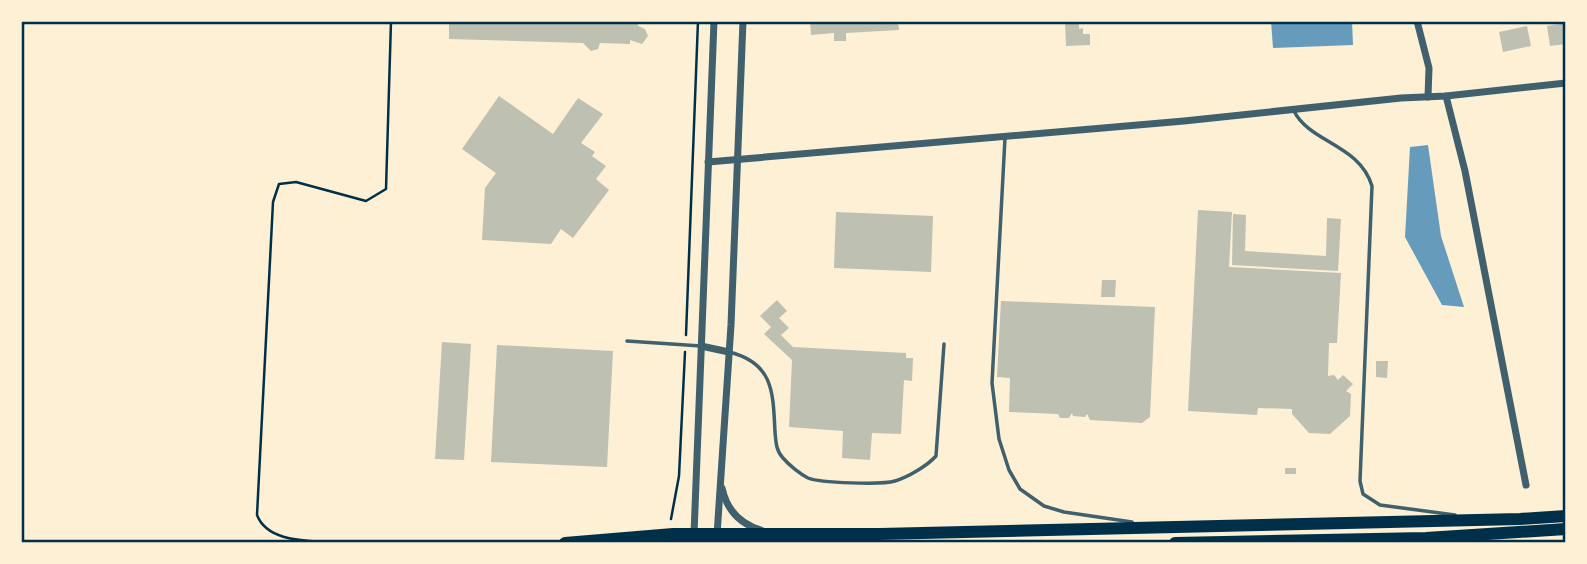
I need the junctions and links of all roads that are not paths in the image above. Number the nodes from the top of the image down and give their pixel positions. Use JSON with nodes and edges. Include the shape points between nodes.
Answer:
{"nodes":[{"id":1,"x":714,"y":21,"type":"edge"},
{"id":2,"x":743,"y":21,"type":"edge"},
{"id":3,"x":1417,"y":21,"type":"edge"},
{"id":4,"x":1566,"y":83,"type":"edge"},
{"id":5,"x":1446,"y":96,"type":"junction"},
{"id":6,"x":1428,"y":97,"type":"junction"},
{"id":7,"x":1293,"y":109,"type":"junction"},
{"id":8,"x":1005,"y":136,"type":"junction"},
{"id":9,"x":738,"y":160,"type":"junction"},
{"id":10,"x":708,"y":162,"type":"junction"},
{"id":11,"x":627,"y":341,"type":"dead end"},
{"id":12,"x":944,"y":344,"type":"dead end"},
{"id":13,"x":701,"y":346,"type":"junction"},
{"id":14,"x":729,"y":352,"type":"junction"},
{"id":15,"x":722,"y":475,"type":"junction"},
{"id":16,"x":1525,"y":485,"type":"dead end"},
{"id":17,"x":1566,"y":516,"type":"edge"},
{"id":18,"x":1495,"y":520,"type":"junction"},
{"id":19,"x":1165,"y":528,"type":"junction"},
{"id":20,"x":1566,"y":529,"type":"edge"},
{"id":21,"x":694,"y":534,"type":"junction"},
{"id":22,"x":717,"y":536,"type":"junction"},
{"id":23,"x":786,"y":536,"type":"junction"},
{"id":24,"x":565,"y":543,"type":"edge"},
{"id":25,"x":1175,"y":543,"type":"edge"}],
"edges":[{"from":1,"to":10,"type":"street"},
{"from":2,"to":9,"type":"street"},
{"from":3,"to":6,"type":"street","via":[[1429,68]]},
{"from":4,"to":5,"type":"street"},
{"from":5,"to":6,"type":"street"},
{"from":5,"to":16,"type":"street","via":[[1465,171]]},
{"from":6,"to":7,"type":"street"},
{"from":7,"to":8,"type":"street"},
{"from":7,"to":18,"type":"lane","via":[[1303,123],[1360,163],[1372,186],[1363,494],[1386,507]]},
{"from":8,"to":9,"type":"street"},
{"from":8,"to":19,"type":"lane","via":[[992,383],[999,439],[1014,481],[1034,501],[1065,512]]},
{"from":9,"to":10,"type":"street"},
{"from":9,"to":14,"type":"street"},
{"from":10,"to":13,"type":"street"},
{"from":11,"to":13,"type":"lane"},
{"from":12,"to":14,"type":"lane","via":[[936,456],[901,479],[887,482],[806,477],[776,447],[773,397],[760,366]]},
{"from":13,"to":14,"type":"street"},
{"from":13,"to":21,"type":"street"},
{"from":14,"to":15,"type":"street"},
{"from":15,"to":22,"type":"street"},
{"from":15,"to":23,"type":"street","via":[[726,501],[740,521]]},
{"from":17,"to":18,"type":"main road"},
{"from":18,"to":19,"type":"main road"},
{"from":19,"to":23,"type":"main road"},
{"from":20,"to":25,"type":"main road","via":[[1426,538]]},
{"from":21,"to":22,"type":"main road"},
{"from":21,"to":24,"type":"main road"},
{"from":22,"to":23,"type":"main road"}]}
